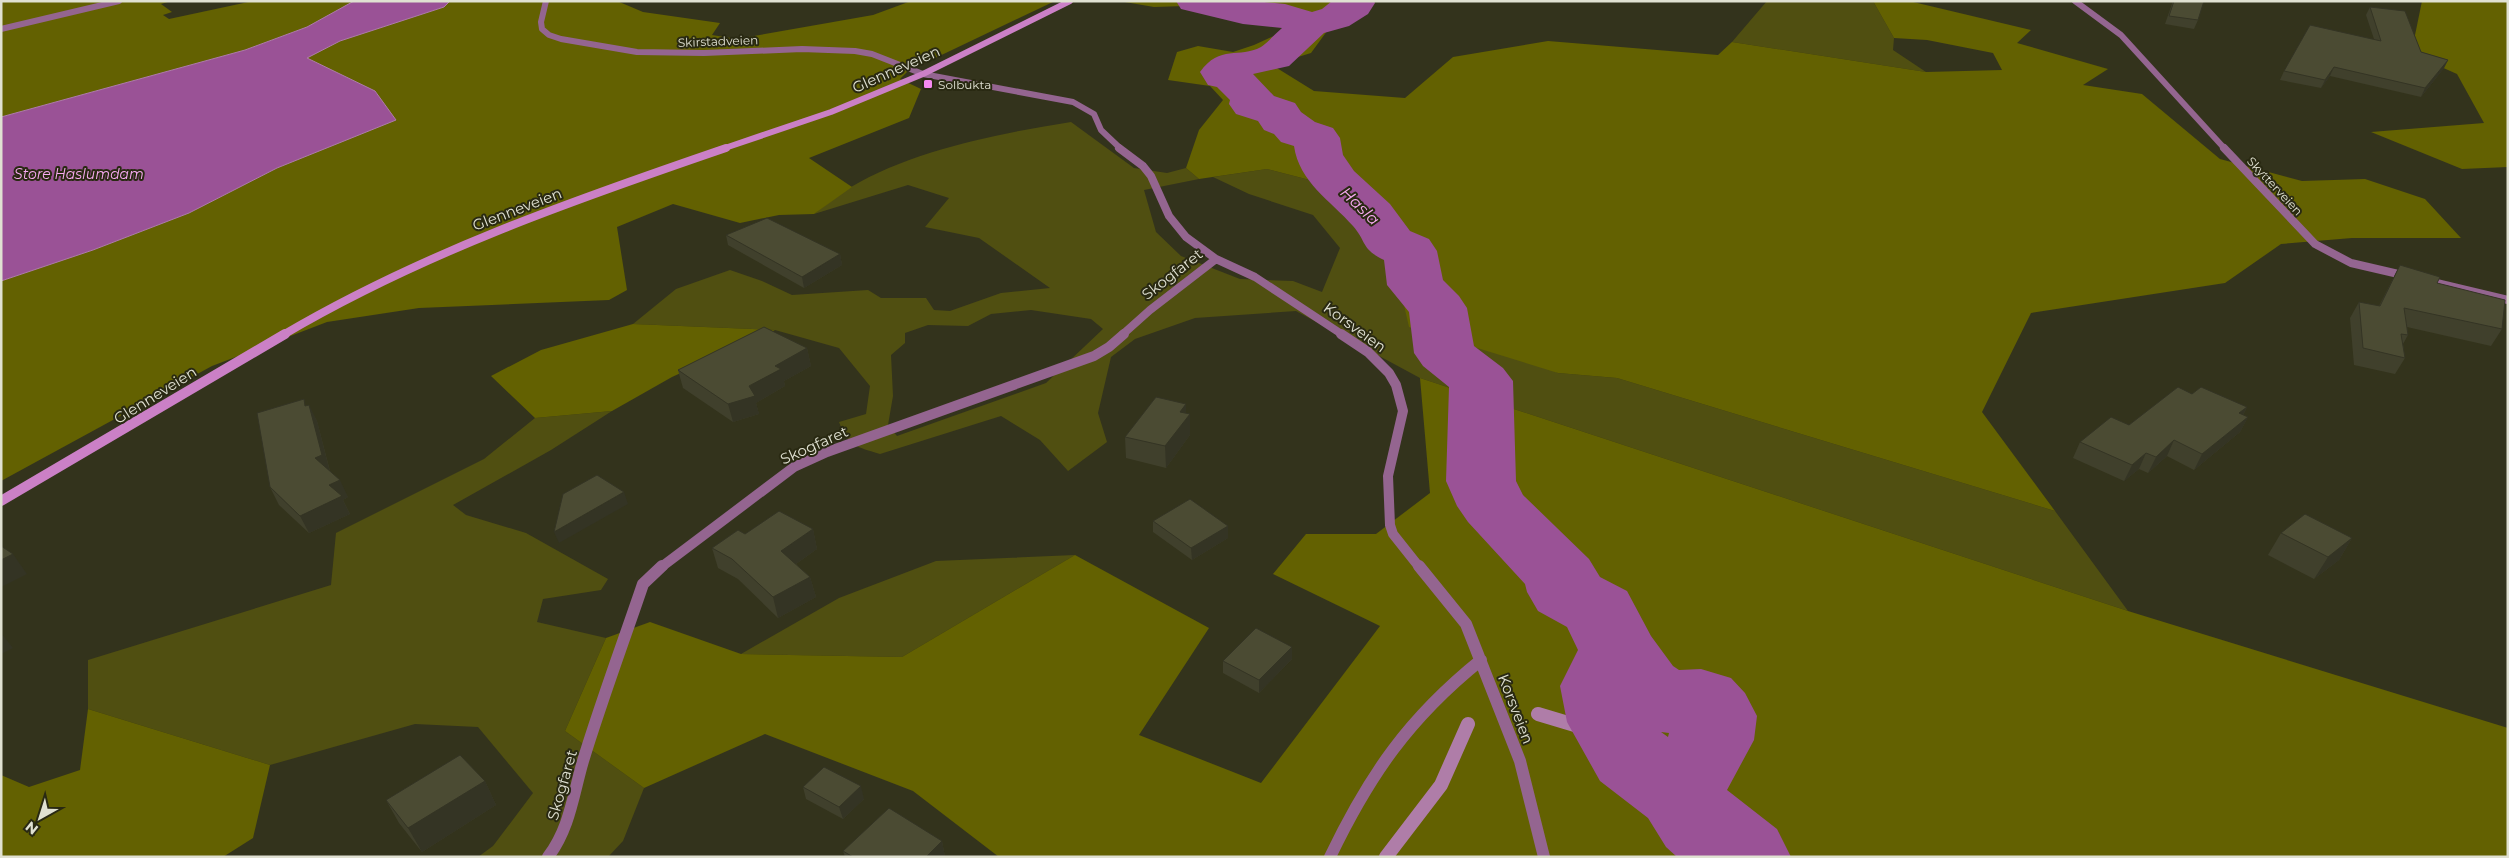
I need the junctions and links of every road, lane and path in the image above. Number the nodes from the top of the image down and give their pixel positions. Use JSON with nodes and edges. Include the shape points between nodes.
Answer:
{"nodes":[{"id":1,"x":119,"y":1,"type":"edge"},
{"id":2,"x":546,"y":1,"type":"edge"},
{"id":3,"x":1070,"y":1,"type":"edge"},
{"id":4,"x":2075,"y":1,"type":"edge"},
{"id":5,"x":1,"y":29,"type":"edge"},
{"id":6,"x":923,"y":74,"type":"junction"},
{"id":7,"x":1216,"y":259,"type":"junction"},
{"id":8,"x":2508,"y":300,"type":"edge"},
{"id":9,"x":1,"y":501,"type":"edge"},
{"id":10,"x":1481,"y":660,"type":"junction"},
{"id":11,"x":548,"y":857,"type":"edge"},
{"id":12,"x":1330,"y":857,"type":"edge"},
{"id":13,"x":1544,"y":857,"type":"edge"}],
"edges":[{"from":1,"to":5,"type":"street"},
{"from":2,"to":6,"type":"street","name":"Skirstadveien","via":[[542,29],[569,41],[658,53],[847,50],[872,54]]},
{"from":3,"to":6,"type":"main road","name":"Glenneveien"},
{"from":4,"to":8,"type":"street","name":"Skytterveien","via":[[2121,35],[2269,197],[2324,250],[2351,263]]},
{"from":6,"to":7,"type":"street","name":"Korsveien","via":[[1047,96],[1087,109],[1115,145],[1152,176],[1169,216],[1186,237]]},
{"from":6,"to":9,"type":"main road","name":"Glenneveien","via":[[832,112],[648,174],[515,224],[414,266],[341,301]]},
{"from":7,"to":10,"type":"street","name":"Korsveien","via":[[1284,295],[1368,352],[1389,373],[1403,411],[1388,476],[1392,534],[1466,624]]},
{"from":7,"to":11,"type":"street","name":"Skogfaret","via":[[1150,310],[1109,347],[1042,376],[827,452],[794,468],[664,564],[643,584],[583,762],[567,824]]},
{"from":10,"to":12,"type":"street","via":[[1415,718],[1395,742],[1351,810]]},
{"from":10,"to":13,"type":"street","name":"Korsveien","via":[[1520,761]]}]}
